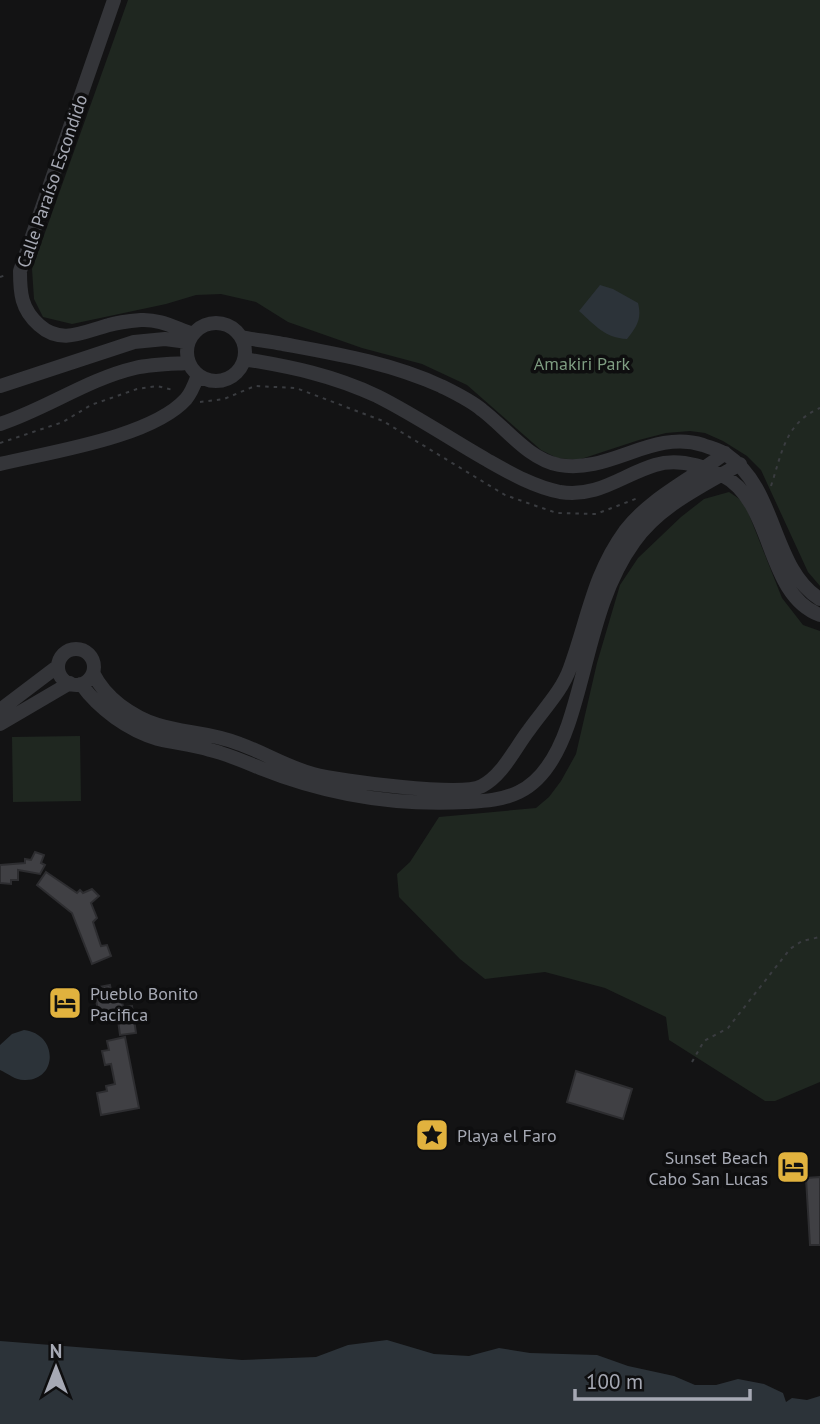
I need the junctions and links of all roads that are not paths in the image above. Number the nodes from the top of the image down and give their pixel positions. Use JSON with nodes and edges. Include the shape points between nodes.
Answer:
{"nodes":[{"id":1,"x":114,"y":0,"type":"edge"},
{"id":2,"x":241,"y":337,"type":"junction"},
{"id":3,"x":190,"y":338,"type":"junction"},
{"id":4,"x":244,"y":359,"type":"junction"},
{"id":5,"x":193,"y":369,"type":"junction"},
{"id":6,"x":0,"y":386,"type":"edge"},
{"id":7,"x":0,"y":424,"type":"edge"},
{"id":8,"x":725,"y":453,"type":"junction"},
{"id":9,"x":0,"y":464,"type":"edge"},
{"id":10,"x":740,"y":464,"type":"junction"},
{"id":11,"x":705,"y":469,"type":"junction"},
{"id":12,"x":722,"y":475,"type":"junction"},
{"id":13,"x":820,"y":600,"type":"edge"},
{"id":14,"x":820,"y":615,"type":"edge"},
{"id":15,"x":58,"y":666,"type":"junction"},
{"id":16,"x":93,"y":673,"type":"junction"},
{"id":17,"x":75,"y":684,"type":"junction"},
{"id":18,"x":1,"y":717,"type":"edge"}],
"edges":[{"from":1,"to":3,"type":"street","name":"Calle Paraíso Escondido","via":[[20,271],[22,303],[36,322],[62,337],[145,320],[157,321]]},
{"from":2,"to":3,"type":"street","via":[[218,322],[200,327]]},
{"from":2,"to":4,"type":"street"},
{"from":2,"to":8,"type":"street","via":[[410,372],[474,404],[520,444],[554,464],[590,465],[665,442],[694,442]]},
{"from":3,"to":5,"type":"street"},
{"from":3,"to":6,"type":"street","via":[[134,342]]},
{"from":4,"to":5,"type":"street","via":[[233,375],[216,381]]},
{"from":4,"to":11,"type":"street","via":[[293,366],[347,384],[511,474],[548,489],[571,493],[597,490],[656,464],[685,463]]},
{"from":5,"to":7,"type":"street","via":[[137,368],[113,374]]},
{"from":5,"to":9,"type":"street","via":[[186,399],[148,423],[120,435]]},
{"from":8,"to":10,"type":"street"},
{"from":8,"to":11,"type":"street"},
{"from":10,"to":12,"type":"street"},
{"from":10,"to":13,"type":"street","via":[[765,503],[798,578]]},
{"from":11,"to":12,"type":"street"},
{"from":11,"to":16,"type":"street","via":[[661,497],[626,529],[599,574],[561,687],[504,766],[481,787],[462,791],[418,788],[315,775],[230,740],[144,720],[108,695]]},
{"from":12,"to":14,"type":"street","via":[[750,499],[785,580],[806,607]]},
{"from":12,"to":17,"type":"street","via":[[650,522],[629,548],[605,596],[561,743],[538,779],[510,796],[424,803],[304,784],[221,753],[142,733]]},
{"from":15,"to":16,"type":"street","via":[[66,652],[82,649],[92,656]]},
{"from":15,"to":17,"type":"street","via":[[61,677]]},
{"from":15,"to":18,"type":"street"},
{"from":16,"to":17,"type":"street"},
{"from":17,"to":18,"type":"street"}]}
